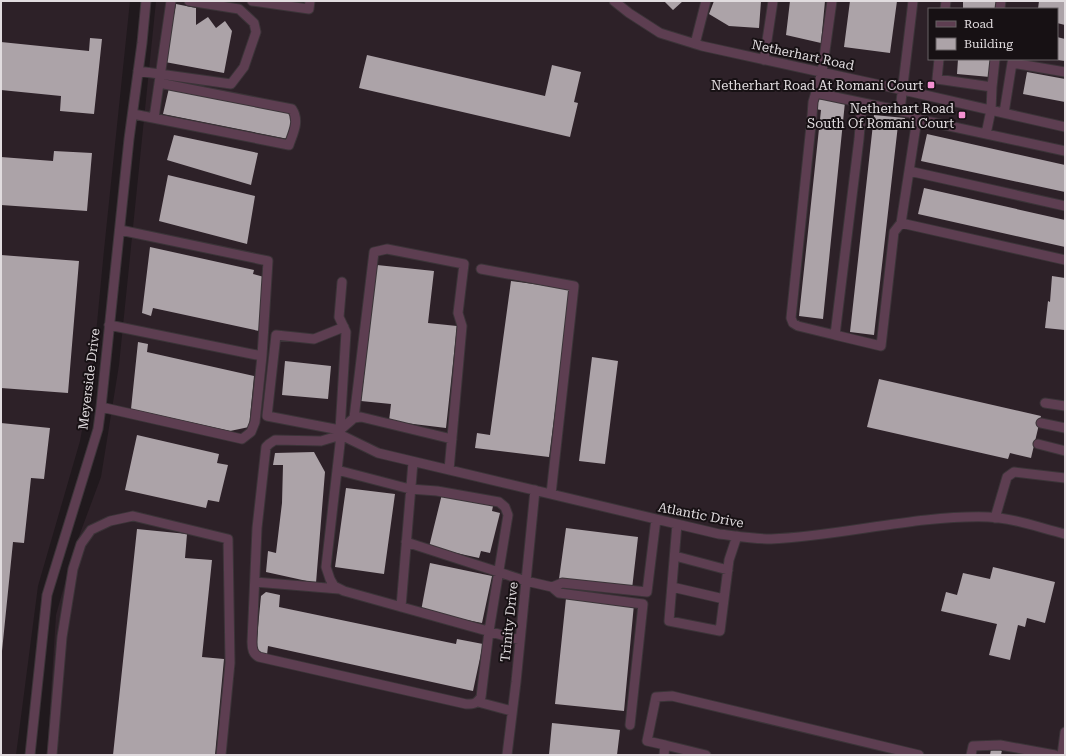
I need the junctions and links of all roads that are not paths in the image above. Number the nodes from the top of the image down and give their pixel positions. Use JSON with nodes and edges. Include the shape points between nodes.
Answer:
{"nodes":[{"id":1,"x":146,"y":1,"type":"edge"},
{"id":2,"x":171,"y":1,"type":"edge"},
{"id":3,"x":189,"y":1,"type":"edge"},
{"id":4,"x":252,"y":1,"type":"edge"},
{"id":5,"x":310,"y":1,"type":"edge"},
{"id":6,"x":615,"y":1,"type":"edge"},
{"id":7,"x":706,"y":1,"type":"edge"},
{"id":8,"x":773,"y":1,"type":"edge"},
{"id":9,"x":832,"y":1,"type":"edge"},
{"id":10,"x":913,"y":1,"type":"edge"},
{"id":11,"x":695,"y":44,"type":"junction"},
{"id":12,"x":764,"y":60,"type":"junction"},
{"id":13,"x":940,"y":60,"type":"edge"},
{"id":14,"x":995,"y":60,"type":"edge"},
{"id":15,"x":1012,"y":61,"type":"edge"},
{"id":16,"x":138,"y":71,"type":"junction"},
{"id":17,"x":822,"y":72,"type":"junction"},
{"id":18,"x":1065,"y":72,"type":"edge"},
{"id":19,"x":160,"y":78,"type":"junction"},
{"id":20,"x":992,"y":87,"type":"junction"},
{"id":21,"x":903,"y":90,"type":"junction"},
{"id":22,"x":816,"y":93,"type":"junction"},
{"id":23,"x":862,"y":103,"type":"junction"},
{"id":24,"x":900,"y":110,"type":"junction"},
{"id":25,"x":991,"y":110,"type":"junction"},
{"id":26,"x":1004,"y":113,"type":"junction"},
{"id":27,"x":133,"y":114,"type":"junction"},
{"id":28,"x":154,"y":118,"type":"junction"},
{"id":29,"x":917,"y":120,"type":"junction"},
{"id":30,"x":1065,"y":127,"type":"edge"},
{"id":31,"x":986,"y":134,"type":"junction"},
{"id":32,"x":1065,"y":151,"type":"edge"},
{"id":33,"x":909,"y":171,"type":"junction"},
{"id":34,"x":1065,"y":206,"type":"edge"},
{"id":35,"x":900,"y":223,"type":"junction"},
{"id":36,"x":120,"y":230,"type":"junction"},
{"id":37,"x":1065,"y":260,"type":"edge"},
{"id":38,"x":481,"y":269,"type":"dead end"},
{"id":39,"x":342,"y":282,"type":"dead end"},
{"id":40,"x":109,"y":325,"type":"junction"},
{"id":41,"x":344,"y":327,"type":"junction"},
{"id":42,"x":835,"y":335,"type":"junction"},
{"id":43,"x":262,"y":356,"type":"junction"},
{"id":44,"x":1045,"y":402,"type":"dead end"},
{"id":45,"x":1065,"y":406,"type":"edge"},
{"id":46,"x":101,"y":407,"type":"junction"},
{"id":47,"x":354,"y":418,"type":"junction"},
{"id":48,"x":1041,"y":423,"type":"dead end"},
{"id":49,"x":1065,"y":428,"type":"edge"},
{"id":50,"x":341,"y":433,"type":"junction"},
{"id":51,"x":452,"y":439,"type":"junction"},
{"id":52,"x":1038,"y":444,"type":"dead end"},
{"id":53,"x":1065,"y":451,"type":"edge"},
{"id":54,"x":413,"y":462,"type":"junction"},
{"id":55,"x":337,"y":470,"type":"junction"},
{"id":56,"x":449,"y":470,"type":"junction"},
{"id":57,"x":1065,"y":478,"type":"edge"},
{"id":58,"x":410,"y":489,"type":"junction"},
{"id":59,"x":535,"y":490,"type":"junction"},
{"id":60,"x":551,"y":494,"type":"junction"},
{"id":61,"x":995,"y":518,"type":"junction"},
{"id":62,"x":656,"y":519,"type":"junction"},
{"id":63,"x":677,"y":524,"type":"junction"},
{"id":64,"x":1065,"y":534,"type":"edge"},
{"id":65,"x":737,"y":536,"type":"junction"},
{"id":66,"x":406,"y":542,"type":"junction"},
{"id":67,"x":675,"y":556,"type":"junction"},
{"id":68,"x":728,"y":570,"type":"junction"},
{"id":69,"x":499,"y":572,"type":"junction"},
{"id":70,"x":255,"y":582,"type":"junction"},
{"id":71,"x":526,"y":582,"type":"junction"},
{"id":72,"x":552,"y":587,"type":"junction"},
{"id":73,"x":672,"y":587,"type":"junction"},
{"id":74,"x":340,"y":589,"type":"junction"},
{"id":75,"x":724,"y":599,"type":"junction"},
{"id":76,"x":401,"y":607,"type":"junction"},
{"id":77,"x":489,"y":631,"type":"junction"},
{"id":78,"x":520,"y":640,"type":"junction"},
{"id":79,"x":478,"y":702,"type":"junction"},
{"id":80,"x":512,"y":711,"type":"junction"},
{"id":81,"x":630,"y":726,"type":"dead end"},
{"id":82,"x":1065,"y":732,"type":"edge"},
{"id":83,"x":665,"y":745,"type":"junction"},
{"id":84,"x":890,"y":748,"type":"junction"},
{"id":85,"x":1014,"y":751,"type":"edge"},
{"id":86,"x":30,"y":755,"type":"edge"},
{"id":87,"x":52,"y":755,"type":"edge"},
{"id":88,"x":222,"y":755,"type":"edge"},
{"id":89,"x":506,"y":755,"type":"edge"},
{"id":90,"x":664,"y":755,"type":"edge"},
{"id":91,"x":706,"y":755,"type":"edge"},
{"id":92,"x":884,"y":755,"type":"edge"},
{"id":93,"x":919,"y":755,"type":"edge"},
{"id":94,"x":971,"y":755,"type":"edge"},
{"id":95,"x":1055,"y":755,"type":"edge"},
{"id":96,"x":1062,"y":755,"type":"edge"}],
"edges":[{"from":1,"to":16,"type":"street","name":"Meyerside Drive"},
{"from":2,"to":19,"type":"street"},
{"from":3,"to":19,"type":"street","via":[[239,9],[254,23],[256,32],[244,67],[231,84]]},
{"from":4,"to":5,"type":"street","via":[[309,9]]},
{"from":6,"to":11,"type":"street","name":"Netherhart Road","via":[[660,32]]},
{"from":7,"to":11,"type":"street"},
{"from":8,"to":12,"type":"street"},
{"from":9,"to":17,"type":"street"},
{"from":10,"to":21,"type":"street"},
{"from":11,"to":12,"type":"street","name":"Netherhart Road"},
{"from":12,"to":17,"type":"street","name":"Netherhart Road"},
{"from":13,"to":20,"type":"street","via":[[937,79]]},
{"from":14,"to":20,"type":"street"},
{"from":15,"to":18,"type":"street"},
{"from":15,"to":26,"type":"street"},
{"from":16,"to":19,"type":"street"},
{"from":16,"to":27,"type":"street","name":"Meyerside Drive"},
{"from":17,"to":21,"type":"street","name":"Netherhart Road"},
{"from":17,"to":22,"type":"street"},
{"from":19,"to":28,"type":"street"},
{"from":19,"to":28,"type":"street","via":[[292,109],[296,122],[289,145]]},
{"from":20,"to":25,"type":"street"},
{"from":21,"to":24,"type":"street"},
{"from":21,"to":25,"type":"street","name":"Netherhart Road"},
{"from":22,"to":23,"type":"street"},
{"from":22,"to":42,"type":"street","via":[[791,318],[798,326]]},
{"from":23,"to":24,"type":"street"},
{"from":23,"to":42,"type":"street"},
{"from":24,"to":29,"type":"street","via":[[911,113]]},
{"from":25,"to":26,"type":"street","name":"Netherhart Road"},
{"from":25,"to":31,"type":"street"},
{"from":26,"to":30,"type":"street","name":"Netherhart Road"},
{"from":27,"to":28,"type":"street"},
{"from":27,"to":36,"type":"street","name":"Meyerside Drive"},
{"from":29,"to":31,"type":"street"},
{"from":29,"to":33,"type":"street"},
{"from":31,"to":32,"type":"street"},
{"from":33,"to":34,"type":"street"},
{"from":33,"to":35,"type":"street"},
{"from":35,"to":37,"type":"street"},
{"from":35,"to":42,"type":"street","via":[[894,232],[882,346]]},
{"from":36,"to":40,"type":"street","name":"Meyerside Drive"},
{"from":36,"to":43,"type":"street","via":[[268,261]]},
{"from":38,"to":60,"type":"street","via":[[574,286]]},
{"from":39,"to":41,"type":"street","via":[[340,317]]},
{"from":40,"to":43,"type":"street"},
{"from":40,"to":46,"type":"street","name":"Meyerside Drive"},
{"from":41,"to":50,"type":"street","via":[[346,332]]},
{"from":41,"to":50,"type":"street","name":"Atlantic Drive","via":[[314,339],[276,335],[267,416]]},
{"from":43,"to":46,"type":"street","via":[[254,422],[251,432],[242,438]]},
{"from":44,"to":45,"type":"street"},
{"from":46,"to":86,"type":"street","name":"Meyerside Drive","via":[[98,429],[47,595]]},
{"from":47,"to":50,"type":"street"},
{"from":47,"to":51,"type":"street","via":[[361,417]]},
{"from":47,"to":51,"type":"street","via":[[374,252],[387,249],[464,264],[458,313],[462,326]]},
{"from":48,"to":49,"type":"street"},
{"from":50,"to":54,"type":"street","name":"Atlantic Drive","via":[[378,453]]},
{"from":50,"to":55,"type":"street"},
{"from":50,"to":70,"type":"street","via":[[321,441],[275,440],[266,447],[257,528]]},
{"from":51,"to":56,"type":"street"},
{"from":52,"to":53,"type":"street"},
{"from":54,"to":56,"type":"street","name":"Atlantic Drive"},
{"from":54,"to":58,"type":"street"},
{"from":55,"to":58,"type":"street"},
{"from":55,"to":74,"type":"street","via":[[326,567],[330,580]]},
{"from":56,"to":59,"type":"street","name":"Atlantic Drive"},
{"from":57,"to":61,"type":"street","via":[[1014,472],[1007,477]]},
{"from":58,"to":66,"type":"street"},
{"from":58,"to":69,"type":"street","via":[[499,502],[508,515]]},
{"from":59,"to":60,"type":"street","name":"Atlantic Drive"},
{"from":59,"to":71,"type":"street","name":"Trinity Drive"},
{"from":60,"to":62,"type":"street","name":"Atlantic Drive"},
{"from":61,"to":64,"type":"street","name":"Atlantic Drive"},
{"from":61,"to":65,"type":"street","name":"Atlantic Drive","via":[[931,519],[770,539]]},
{"from":62,"to":63,"type":"street","name":"Atlantic Drive"},
{"from":62,"to":72,"type":"street","via":[[647,592],[562,583]]},
{"from":63,"to":65,"type":"street","name":"Atlantic Drive"},
{"from":63,"to":67,"type":"street"},
{"from":65,"to":68,"type":"street"},
{"from":66,"to":69,"type":"street"},
{"from":66,"to":76,"type":"street"},
{"from":67,"to":68,"type":"street"},
{"from":67,"to":73,"type":"street"},
{"from":68,"to":75,"type":"street"},
{"from":69,"to":71,"type":"street"},
{"from":69,"to":77,"type":"street"},
{"from":70,"to":74,"type":"street"},
{"from":70,"to":79,"type":"street","via":[[252,649],[255,655],[466,704]]},
{"from":71,"to":72,"type":"street"},
{"from":71,"to":78,"type":"street","name":"Trinity Drive"},
{"from":72,"to":81,"type":"street","via":[[559,593],[643,604]]},
{"from":73,"to":75,"type":"street"},
{"from":73,"to":75,"type":"street","via":[[669,621],[720,631]]},
{"from":74,"to":76,"type":"street"},
{"from":76,"to":77,"type":"street"},
{"from":77,"to":78,"type":"street"},
{"from":77,"to":79,"type":"street","via":[[481,697]]},
{"from":78,"to":80,"type":"street","name":"Trinity Drive"},
{"from":79,"to":80,"type":"street"},
{"from":80,"to":89,"type":"street","name":"Trinity Drive"},
{"from":82,"to":96,"type":"street"},
{"from":83,"to":84,"type":"street","via":[[647,742],[656,697],[672,696]]},
{"from":83,"to":90,"type":"street"},
{"from":83,"to":91,"type":"street"},
{"from":84,"to":92,"type":"street"},
{"from":84,"to":93,"type":"street"},
{"from":85,"to":94,"type":"street","via":[[1000,745],[973,746]]},
{"from":85,"to":95,"type":"street"},
{"from":87,"to":88,"type":"street","via":[[62,636],[73,569],[81,544],[91,530],[110,521],[133,516],[228,539],[230,663]]}]}
